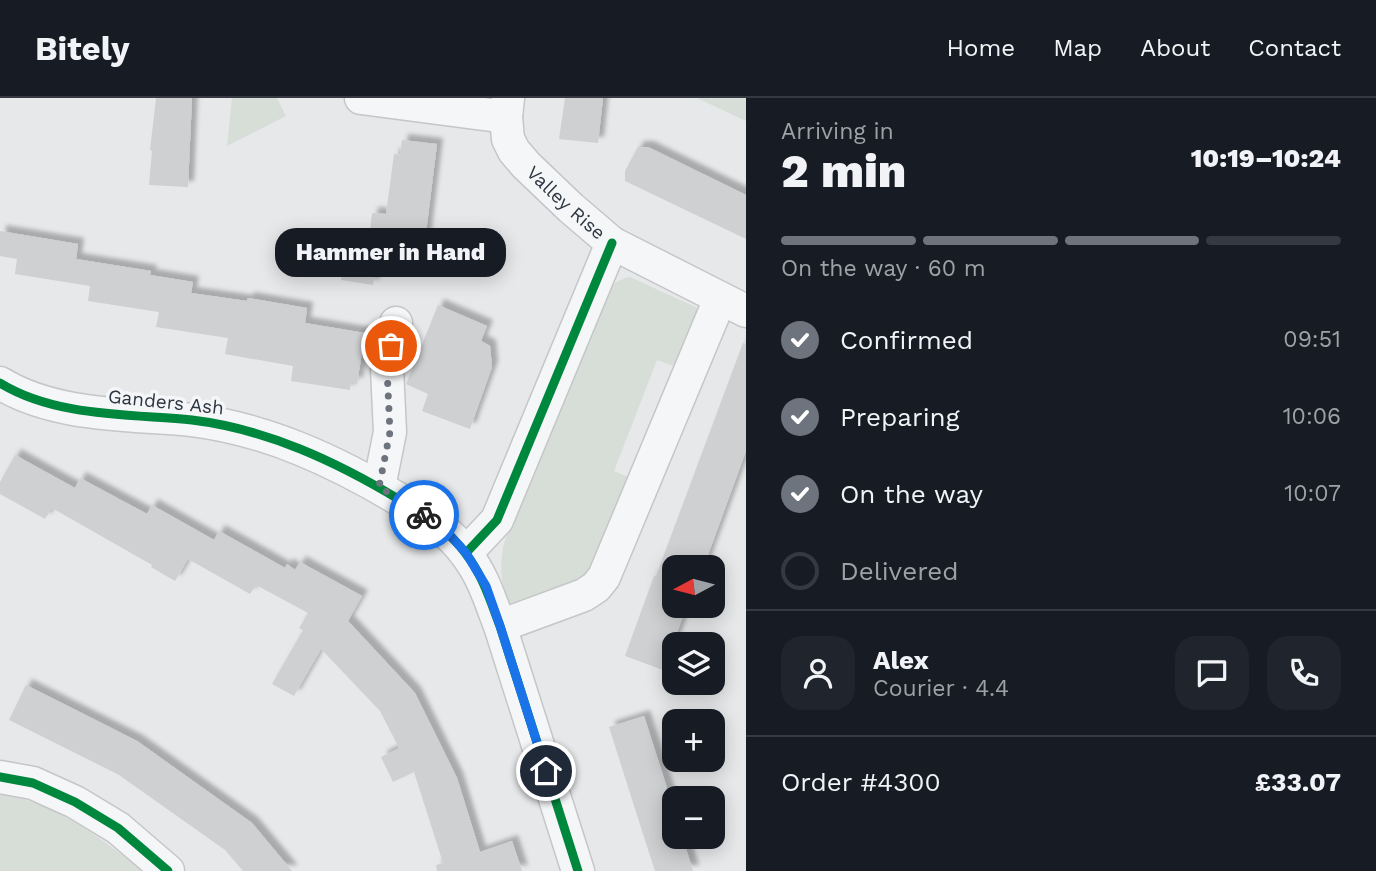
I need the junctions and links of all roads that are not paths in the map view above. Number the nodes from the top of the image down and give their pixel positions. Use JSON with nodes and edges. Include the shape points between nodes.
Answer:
{"nodes":[{"id":1,"x":361,"y":98,"type":"edge"},
{"id":2,"x":507,"y":107,"type":"edge"},
{"id":3,"x":612,"y":243,"type":"junction"},
{"id":4,"x":733,"y":305,"type":"edge"},
{"id":5,"x":396,"y":323,"type":"dead end"},
{"id":6,"x":0,"y":383,"type":"edge"},
{"id":7,"x":379,"y":487,"type":"junction"},
{"id":8,"x":466,"y":553,"type":"junction"},
{"id":9,"x":500,"y":626,"type":"junction"},
{"id":10,"x":0,"y":777,"type":"edge"},
{"id":11,"x":168,"y":871,"type":"edge"},
{"id":12,"x":578,"y":871,"type":"edge"}],
"edges":[{"from":1,"to":2,"type":"street"},
{"from":2,"to":3,"type":"street","name":"Valley Rise","via":[[508,139],[514,151]]},
{"from":3,"to":4,"type":"street","name":"Valley Rise"},
{"from":3,"to":8,"type":"street","via":[[497,520]]},
{"from":4,"to":9,"type":"street","via":[[604,577],[584,595]]},
{"from":5,"to":7,"type":"street","via":[[387,369],[390,432]]},
{"from":6,"to":7,"type":"street","name":"Ganders Ash","via":[[34,399],[67,407],[229,426],[324,459]]},
{"from":7,"to":8,"type":"street","name":"Ganders Ash","via":[[447,532]]},
{"from":8,"to":9,"type":"street","name":"Ganders Ash","via":[[486,586]]},
{"from":9,"to":12,"type":"street","name":"Ganders Ash"},
{"from":10,"to":11,"type":"street","via":[[33,783],[75,802],[118,828]]}]}
